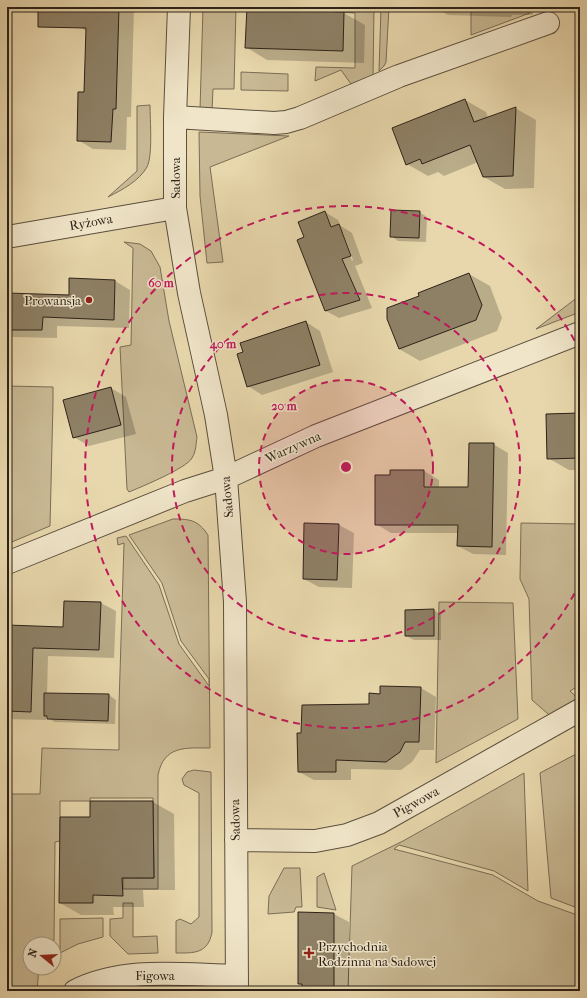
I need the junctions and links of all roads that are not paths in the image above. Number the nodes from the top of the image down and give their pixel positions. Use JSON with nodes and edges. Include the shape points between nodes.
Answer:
{"nodes":[{"id":1,"x":179,"y":7,"type":"edge"},
{"id":2,"x":548,"y":23,"type":"dead end"},
{"id":3,"x":175,"y":117,"type":"junction"},
{"id":4,"x":175,"y":208,"type":"junction"},
{"id":5,"x":7,"y":237,"type":"edge"},
{"id":6,"x":580,"y":333,"type":"edge"},
{"id":7,"x":226,"y":478,"type":"junction"},
{"id":8,"x":7,"y":563,"type":"edge"},
{"id":9,"x":580,"y":710,"type":"edge"},
{"id":10,"x":236,"y":840,"type":"junction"},
{"id":11,"x":237,"y":984,"type":"edge"},
{"id":12,"x":75,"y":991,"type":"edge"}],
"edges":[{"from":1,"to":3,"type":"street","name":"Sadowa"},
{"from":2,"to":3,"type":"street","via":[[399,76],[286,122]]},
{"from":3,"to":4,"type":"street","name":"Sadowa"},
{"from":4,"to":5,"type":"street","name":"Ryżowa"},
{"from":4,"to":7,"type":"street","name":"Sadowa","via":[[188,293],[216,415]]},
{"from":6,"to":7,"type":"street","name":"Warzywna","via":[[316,436]]},
{"from":7,"to":8,"type":"street","name":"Warzywna","via":[[185,491]]},
{"from":7,"to":10,"type":"street","name":"Sadowa","via":[[235,602]]},
{"from":9,"to":10,"type":"street","name":"Pigwowa","via":[[379,823],[347,835],[315,841]]},
{"from":10,"to":11,"type":"street","name":"Sadowa"},
{"from":11,"to":12,"type":"street","name":"Figowa","via":[[166,974],[129,975],[94,983]]}]}
